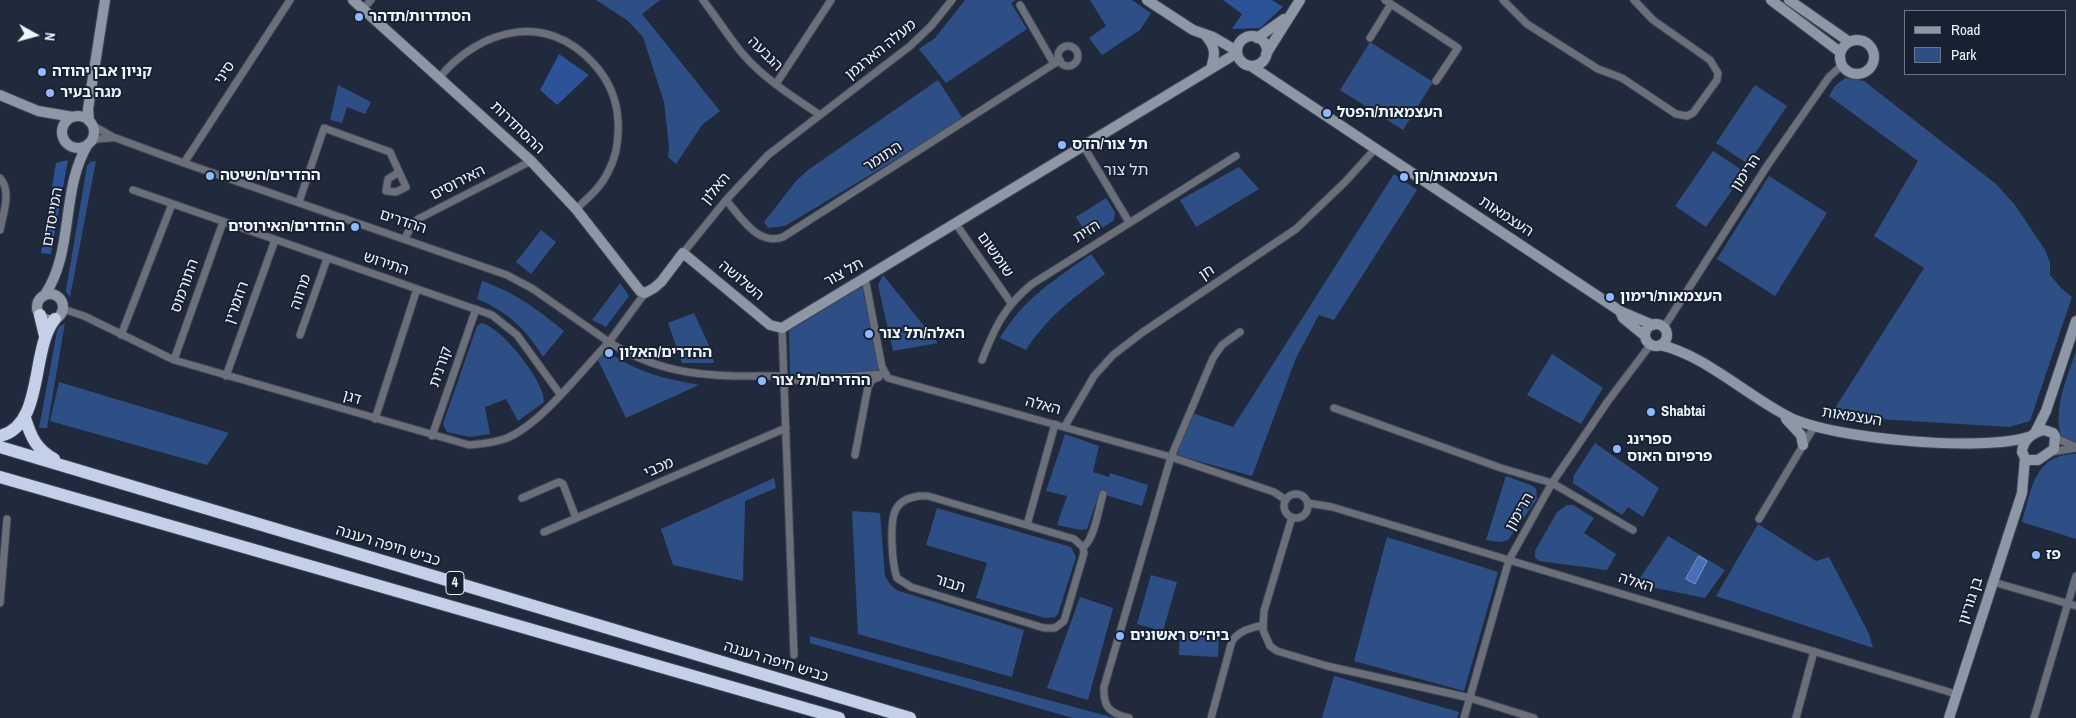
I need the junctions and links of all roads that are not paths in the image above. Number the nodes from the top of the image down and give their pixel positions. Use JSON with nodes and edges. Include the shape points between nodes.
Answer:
{"nodes":[{"id":1,"x":104,"y":0,"type":"edge"},
{"id":2,"x":290,"y":0,"type":"edge"},
{"id":3,"x":353,"y":0,"type":"edge"},
{"id":4,"x":371,"y":0,"type":"edge"},
{"id":5,"x":704,"y":0,"type":"edge"},
{"id":6,"x":832,"y":0,"type":"edge"},
{"id":7,"x":952,"y":0,"type":"edge"},
{"id":8,"x":1147,"y":0,"type":"edge"},
{"id":9,"x":1300,"y":0,"type":"edge"},
{"id":10,"x":1503,"y":0,"type":"edge"},
{"id":11,"x":1634,"y":0,"type":"edge"},
{"id":12,"x":1772,"y":0,"type":"edge"},
{"id":13,"x":1789,"y":0,"type":"edge"},
{"id":14,"x":1388,"y":2,"type":"edge"},
{"id":15,"x":1020,"y":5,"type":"dead end"},
{"id":16,"x":363,"y":9,"type":"junction"},
{"id":17,"x":1294,"y":10,"type":"junction"},
{"id":18,"x":1208,"y":35,"type":"junction"},
{"id":19,"x":1244,"y":38,"type":"junction"},
{"id":20,"x":1257,"y":38,"type":"junction"},
{"id":21,"x":1370,"y":38,"type":"dead end"},
{"id":22,"x":1848,"y":41,"type":"junction"},
{"id":23,"x":1237,"y":52,"type":"junction"},
{"id":24,"x":1840,"y":52,"type":"junction"},
{"id":25,"x":1264,"y":58,"type":"junction"},
{"id":26,"x":1247,"y":64,"type":"junction"},
{"id":27,"x":1842,"y":65,"type":"junction"},
{"id":28,"x":1211,"y":68,"type":"junction"},
{"id":29,"x":1200,"y":74,"type":"junction"},
{"id":30,"x":439,"y":78,"type":"junction"},
{"id":31,"x":1436,"y":81,"type":"dead end"},
{"id":32,"x":1274,"y":83,"type":"junction"},
{"id":33,"x":776,"y":84,"type":"junction"},
{"id":34,"x":0,"y":95,"type":"edge"},
{"id":35,"x":89,"y":102,"type":"junction"},
{"id":36,"x":38,"y":111,"type":"junction"},
{"id":37,"x":820,"y":115,"type":"junction"},
{"id":38,"x":75,"y":117,"type":"junction"},
{"id":39,"x":91,"y":123,"type":"junction"},
{"id":40,"x":62,"y":132,"type":"junction"},
{"id":41,"x":116,"y":138,"type":"junction"},
{"id":42,"x":89,"y":144,"type":"junction"},
{"id":43,"x":68,"y":145,"type":"junction"},
{"id":44,"x":1084,"y":147,"type":"junction"},
{"id":45,"x":1375,"y":149,"type":"junction"},
{"id":46,"x":1236,"y":156,"type":"dead end"},
{"id":47,"x":531,"y":161,"type":"junction"},
{"id":48,"x":184,"y":163,"type":"junction"},
{"id":49,"x":77,"y":172,"type":"junction"},
{"id":50,"x":399,"y":172,"type":"dead end"},
{"id":51,"x":0,"y":178,"type":"edge"},
{"id":52,"x":133,"y":190,"type":"dead end"},
{"id":53,"x":726,"y":200,"type":"junction"},
{"id":54,"x":299,"y":202,"type":"junction"},
{"id":55,"x":172,"y":204,"type":"junction"},
{"id":56,"x":576,"y":209,"type":"junction"},
{"id":57,"x":223,"y":222,"type":"junction"},
{"id":58,"x":1129,"y":222,"type":"junction"},
{"id":59,"x":956,"y":224,"type":"junction"},
{"id":60,"x":0,"y":230,"type":"edge"},
{"id":61,"x":406,"y":238,"type":"junction"},
{"id":62,"x":274,"y":240,"type":"junction"},
{"id":63,"x":683,"y":253,"type":"junction"},
{"id":64,"x":327,"y":259,"type":"junction"},
{"id":65,"x":59,"y":267,"type":"junction"},
{"id":66,"x":865,"y":278,"type":"junction"},
{"id":67,"x":417,"y":289,"type":"junction"},
{"id":68,"x":645,"y":293,"type":"junction"},
{"id":69,"x":44,"y":296,"type":"junction"},
{"id":70,"x":59,"y":298,"type":"junction"},
{"id":71,"x":1011,"y":303,"type":"junction"},
{"id":72,"x":476,"y":308,"type":"junction"},
{"id":73,"x":1620,"y":312,"type":"junction"},
{"id":74,"x":59,"y":314,"type":"junction"},
{"id":75,"x":40,"y":315,"type":"junction"},
{"id":76,"x":2076,"y":321,"type":"edge"},
{"id":77,"x":1653,"y":324,"type":"junction"},
{"id":78,"x":782,"y":328,"type":"junction"},
{"id":79,"x":1666,"y":330,"type":"junction"},
{"id":80,"x":1240,"y":332,"type":"dead end"},
{"id":81,"x":121,"y":335,"type":"junction"},
{"id":82,"x":300,"y":335,"type":"dead end"},
{"id":83,"x":45,"y":341,"type":"junction"},
{"id":84,"x":609,"y":342,"type":"junction"},
{"id":85,"x":1652,"y":342,"type":"junction"},
{"id":86,"x":1694,"y":359,"type":"junction"},
{"id":87,"x":174,"y":360,"type":"junction"},
{"id":88,"x":982,"y":360,"type":"dead end"},
{"id":89,"x":884,"y":374,"type":"junction"},
{"id":90,"x":226,"y":376,"type":"junction"},
{"id":91,"x":784,"y":378,"type":"junction"},
{"id":92,"x":560,"y":394,"type":"junction"},
{"id":93,"x":2051,"y":398,"type":"junction"},
{"id":94,"x":1334,"y":408,"type":"dead end"},
{"id":95,"x":1778,"y":411,"type":"junction"},
{"id":96,"x":25,"y":418,"type":"junction"},
{"id":97,"x":375,"y":419,"type":"junction"},
{"id":98,"x":1056,"y":424,"type":"junction"},
{"id":99,"x":1065,"y":426,"type":"junction"},
{"id":100,"x":1814,"y":427,"type":"junction"},
{"id":101,"x":786,"y":428,"type":"junction"},
{"id":102,"x":2032,"y":435,"type":"junction"},
{"id":103,"x":0,"y":436,"type":"edge"},
{"id":104,"x":432,"y":436,"type":"junction"},
{"id":105,"x":2054,"y":436,"type":"junction"},
{"id":106,"x":1804,"y":444,"type":"junction"},
{"id":107,"x":1994,"y":444,"type":"junction"},
{"id":108,"x":0,"y":447,"type":"edge"},
{"id":109,"x":2076,"y":448,"type":"edge"},
{"id":110,"x":2051,"y":452,"type":"junction"},
{"id":111,"x":855,"y":455,"type":"dead end"},
{"id":112,"x":1170,"y":457,"type":"junction"},
{"id":113,"x":2024,"y":457,"type":"junction"},
{"id":114,"x":2040,"y":460,"type":"junction"},
{"id":115,"x":74,"y":469,"type":"junction"},
{"id":116,"x":0,"y":477,"type":"edge"},
{"id":117,"x":1552,"y":483,"type":"junction"},
{"id":118,"x":2022,"y":493,"type":"junction"},
{"id":119,"x":1103,"y":494,"type":"dead end"},
{"id":120,"x":522,"y":498,"type":"dead end"},
{"id":121,"x":1286,"y":500,"type":"junction"},
{"id":122,"x":1308,"y":502,"type":"junction"},
{"id":123,"x":1292,"y":517,"type":"junction"},
{"id":124,"x":576,"y":518,"type":"junction"},
{"id":125,"x":7,"y":519,"type":"dead end"},
{"id":126,"x":1759,"y":519,"type":"dead end"},
{"id":127,"x":1028,"y":525,"type":"junction"},
{"id":128,"x":1633,"y":530,"type":"dead end"},
{"id":129,"x":544,"y":532,"type":"dead end"},
{"id":130,"x":1083,"y":547,"type":"junction"},
{"id":131,"x":1509,"y":560,"type":"junction"},
{"id":132,"x":2076,"y":576,"type":"edge"},
{"id":133,"x":1993,"y":582,"type":"junction"},
{"id":134,"x":0,"y":603,"type":"edge"},
{"id":135,"x":2068,"y":604,"type":"junction"},
{"id":136,"x":2076,"y":606,"type":"edge"},
{"id":137,"x":1263,"y":625,"type":"junction"},
{"id":138,"x":1814,"y":651,"type":"junction"},
{"id":139,"x":794,"y":655,"type":"dead end"},
{"id":140,"x":1956,"y":694,"type":"junction"},
{"id":141,"x":1470,"y":698,"type":"junction"},
{"id":142,"x":839,"y":718,"type":"edge"},
{"id":143,"x":910,"y":718,"type":"edge"},
{"id":144,"x":1129,"y":718,"type":"edge"},
{"id":145,"x":1211,"y":718,"type":"edge"},
{"id":146,"x":1464,"y":718,"type":"edge"},
{"id":147,"x":1534,"y":718,"type":"edge"},
{"id":148,"x":1796,"y":718,"type":"edge"},
{"id":149,"x":1949,"y":718,"type":"edge"},
{"id":150,"x":2034,"y":718,"type":"edge"}],
"edges":[{"from":1,"to":35,"type":"street"},
{"from":2,"to":48,"type":"street","name":"סיני"},
{"from":3,"to":16,"type":"street","name":"ההסתדרות"},
{"from":4,"to":16,"type":"street"},
{"from":5,"to":33,"type":"street","name":"הגבעה","via":[[743,54]]},
{"from":6,"to":33,"type":"street"},
{"from":7,"to":37,"type":"street","name":"מעלה הארגמן","via":[[910,46]]},
{"from":8,"to":18,"type":"street","via":[[1186,26]]},
{"from":9,"to":17,"type":"street"},
{"from":10,"to":11,"type":"street","via":[[1527,24],[1598,69],[1622,78],[1676,114],[1687,116],[1693,113],[1717,80],[1718,73],[1710,60],[1653,20]]},
{"from":12,"to":24,"type":"street"},
{"from":13,"to":22,"type":"street"},
{"from":14,"to":21,"type":"street"},
{"from":14,"to":31,"type":"street","via":[[1458,48]]},
{"from":15,"to":53,"type":"street","name":"התומר","via":[[1057,62],[783,237],[772,240],[759,236]]},
{"from":16,"to":30,"type":"street","name":"ההסתדרות"},
{"from":17,"to":20,"type":"street"},
{"from":17,"to":25,"type":"street"},
{"from":18,"to":19,"type":"street"},
{"from":18,"to":23,"type":"street"},
{"from":18,"to":28,"type":"street","via":[[1215,53]]},
{"from":19,"to":20,"type":"street"},
{"from":19,"to":23,"type":"street","via":[[1238,44]]},
{"from":20,"to":25,"type":"street","via":[[1265,44]]},
{"from":22,"to":24,"type":"street"},
{"from":22,"to":27,"type":"street","via":[[1858,39],[1867,42],[1874,58],[1869,69],[1858,74],[1847,71]]},
{"from":23,"to":26,"type":"street"},
{"from":23,"to":28,"type":"street","name":"תל צור"},
{"from":24,"to":27,"type":"street"},
{"from":25,"to":26,"type":"street"},
{"from":25,"to":32,"type":"street","via":[[1264,67]]},
{"from":26,"to":29,"type":"street","name":"תל צור","via":[[1230,62]]},
{"from":26,"to":32,"type":"street","name":"העצמאות"},
{"from":27,"to":79,"type":"street","name":"הרימון","via":[[1829,77],[1767,166]]},
{"from":28,"to":29,"type":"street","name":"תל צור"},
{"from":29,"to":44,"type":"street","name":"תל צור"},
{"from":30,"to":47,"type":"street","name":"ההסתדרות"},
{"from":30,"to":56,"type":"street","via":[[449,65],[472,47],[516,32],[544,33],[572,45],[586,56],[606,79],[612,92],[617,108],[618,141],[608,173]]},
{"from":32,"to":45,"type":"street","name":"העצמאות"},
{"from":33,"to":37,"type":"street","name":"הגבעה"},
{"from":34,"to":36,"type":"street"},
{"from":35,"to":38,"type":"street"},
{"from":35,"to":39,"type":"street"},
{"from":36,"to":38,"type":"street"},
{"from":36,"to":40,"type":"street"},
{"from":37,"to":53,"type":"street","name":"האלון","via":[[768,155]]},
{"from":38,"to":39,"type":"street"},
{"from":38,"to":40,"type":"street","via":[[64,124]]},
{"from":39,"to":41,"type":"street","name":"ההדרים"},
{"from":39,"to":42,"type":"street","via":[[94,135]]},
{"from":40,"to":43,"type":"street"},
{"from":41,"to":42,"type":"street","via":[[104,138]]},
{"from":41,"to":48,"type":"street","name":"ההדרים"},
{"from":42,"to":43,"type":"street","via":[[78,148]]},
{"from":42,"to":49,"type":"street","name":"המייסדים"},
{"from":43,"to":49,"type":"street","name":"המייסדים"},
{"from":44,"to":58,"type":"street"},
{"from":44,"to":59,"type":"street","name":"תל צור"},
{"from":45,"to":73,"type":"street","name":"העצמאות"},
{"from":45,"to":99,"type":"street","name":"חן","via":[[1296,229],[1113,354],[1094,376]]},
{"from":46,"to":58,"type":"street","name":"הזית"},
{"from":47,"to":56,"type":"street","name":"ההסתדרות"},
{"from":47,"to":61,"type":"street","name":"האירוסים","via":[[418,219]]},
{"from":48,"to":54,"type":"street","name":"ההדרים"},
{"from":49,"to":65,"type":"street","name":"המייסדים"},
{"from":50,"to":54,"type":"street","via":[[390,152],[324,128]]},
{"from":51,"to":60,"type":"street","via":[[6,186],[6,196]]},
{"from":52,"to":55,"type":"street","name":"התירוש"},
{"from":53,"to":63,"type":"street","name":"האלון"},
{"from":54,"to":61,"type":"street","name":"ההדרים"},
{"from":55,"to":57,"type":"street","name":"התירוש"},
{"from":55,"to":81,"type":"street"},
{"from":56,"to":68,"type":"street","name":"ההסתדרות","via":[[633,284]]},
{"from":57,"to":62,"type":"street","name":"התירוש"},
{"from":57,"to":87,"type":"street","name":"התורמוס"},
{"from":58,"to":71,"type":"street","name":"הזית","via":[[1043,276]]},
{"from":59,"to":66,"type":"street","name":"תל צור"},
{"from":59,"to":71,"type":"street","name":"שומשום"},
{"from":61,"to":84,"type":"street","name":"ההדרים","via":[[522,282]]},
{"from":62,"to":64,"type":"street","name":"התירוש"},
{"from":62,"to":90,"type":"street","name":"רוזמרין"},
{"from":63,"to":68,"type":"street","name":"האלון","via":[[661,282]]},
{"from":63,"to":78,"type":"street","name":"השלושה","via":[[770,325]]},
{"from":64,"to":67,"type":"street","name":"התירוש"},
{"from":64,"to":82,"type":"street","name":"מרווה"},
{"from":65,"to":69,"type":"street","name":"המייסדים"},
{"from":65,"to":70,"type":"street","name":"המייסדים"},
{"from":66,"to":78,"type":"street","name":"תל צור"},
{"from":66,"to":89,"type":"street"},
{"from":67,"to":72,"type":"street","name":"התירוש"},
{"from":67,"to":97,"type":"street"},
{"from":68,"to":84,"type":"street"},
{"from":69,"to":70,"type":"street","via":[[53,294]]},
{"from":69,"to":75,"type":"street","name":"המייסדים","via":[[37,306]]},
{"from":70,"to":74,"type":"street","name":"המייסדים"},
{"from":71,"to":88,"type":"street","name":"הזית"},
{"from":72,"to":92,"type":"street","name":"התירוש","via":[[492,315],[517,335]]},
{"from":72,"to":104,"type":"street","name":"קורנית"},
{"from":73,"to":77,"type":"street","name":"העצמאות"},
{"from":73,"to":85,"type":"street","name":"העצמאות"},
{"from":74,"to":75,"type":"street","via":[[45,319]]},
{"from":74,"to":81,"type":"street","name":"דגן","via":[[84,316]]},
{"from":74,"to":83,"type":"highway"},
{"from":75,"to":83,"type":"highway"},
{"from":76,"to":93,"type":"street"},
{"from":77,"to":79,"type":"street","name":"העצמאות"},
{"from":77,"to":85,"type":"street","via":[[1647,330]]},
{"from":78,"to":91,"type":"street"},
{"from":79,"to":85,"type":"street","via":[[1665,342]]},
{"from":79,"to":86,"type":"street","name":"העצמאות"},
{"from":80,"to":112,"type":"street","via":[[1222,345],[1214,358]]},
{"from":81,"to":87,"type":"street","name":"דגן"},
{"from":83,"to":96,"type":"highway"},
{"from":84,"to":91,"type":"street","name":"ההדרים","via":[[626,353],[676,372]]},
{"from":84,"to":92,"type":"street","name":"דגן"},
{"from":85,"to":86,"type":"street","name":"העצמאות"},
{"from":85,"to":117,"type":"street","name":"הרימון"},
{"from":86,"to":95,"type":"street","name":"העצמאות"},
{"from":87,"to":90,"type":"street","name":"דגן"},
{"from":89,"to":91,"type":"street","name":"ההדרים"},
{"from":89,"to":98,"type":"street","name":"האלה","via":[[901,383]]},
{"from":89,"to":111,"type":"street","via":[[870,383]]},
{"from":90,"to":97,"type":"street","name":"דגן"},
{"from":91,"to":101,"type":"street"},
{"from":92,"to":104,"type":"street","name":"דגן","via":[[523,428],[502,440],[469,445]]},
{"from":93,"to":102,"type":"street"},
{"from":93,"to":105,"type":"street"},
{"from":94,"to":117,"type":"street","via":[[1500,468]]},
{"from":95,"to":100,"type":"street","name":"העצמאות"},
{"from":95,"to":106,"type":"street","via":[[1801,435]]},
{"from":96,"to":103,"type":"highway","via":[[8,434]]},
{"from":96,"to":115,"type":"highway","via":[[38,449]]},
{"from":97,"to":104,"type":"street","name":"דגן"},
{"from":98,"to":99,"type":"street","name":"האלה"},
{"from":98,"to":127,"type":"street"},
{"from":99,"to":112,"type":"street","name":"האלה"},
{"from":100,"to":106,"type":"street"},
{"from":100,"to":107,"type":"street","name":"העצמאות","via":[[1906,440]]},
{"from":101,"to":124,"type":"street","name":"מכבי"},
{"from":101,"to":139,"type":"street"},
{"from":102,"to":105,"type":"street","via":[[2044,430]]},
{"from":102,"to":107,"type":"street","name":"העצמאות"},
{"from":102,"to":113,"type":"street","via":[[2022,447]]},
{"from":105,"to":109,"type":"street"},
{"from":105,"to":110,"type":"street","via":[[2056,444]]},
{"from":106,"to":126,"type":"street"},
{"from":107,"to":113,"type":"street","name":"העצמאות"},
{"from":108,"to":115,"type":"highway","name":"כביש חיפה רעננה","number":"4"},
{"from":109,"to":110,"type":"street"},
{"from":110,"to":114,"type":"street"},
{"from":112,"to":121,"type":"street","name":"האלה","via":[[1274,492]]},
{"from":112,"to":144,"type":"street","via":[[1104,687],[1105,706],[1110,712]]},
{"from":113,"to":114,"type":"street","via":[[2030,461]]},
{"from":113,"to":118,"type":"street","name":"בן גוריון"},
{"from":114,"to":118,"type":"street","name":"בן גוריון"},
{"from":115,"to":143,"type":"highway","name":"כביש חיפה רעננה","number":"4"},
{"from":116,"to":142,"type":"highway","number":"4"},
{"from":117,"to":128,"type":"street"},
{"from":117,"to":131,"type":"street","name":"הרימון"},
{"from":118,"to":133,"type":"street","name":"בן גוריון"},
{"from":119,"to":130,"type":"street","via":[[1091,537]]},
{"from":120,"to":124,"type":"street","via":[[559,482],[563,484]]},
{"from":121,"to":122,"type":"street","via":[[1290,495],[1298,494]]},
{"from":121,"to":123,"type":"street","via":[[1285,510]]},
{"from":122,"to":123,"type":"street","via":[[1304,516]]},
{"from":122,"to":131,"type":"street","name":"האלה","via":[[1332,506]]},
{"from":123,"to":137,"type":"street","via":[[1264,611]]},
{"from":124,"to":129,"type":"street","name":"מכבי"},
{"from":125,"to":134,"type":"street"},
{"from":127,"to":130,"type":"street","name":"תבור","via":[[1074,539]]},
{"from":127,"to":130,"type":"street","name":"תבור","via":[[928,496],[908,498],[897,507],[892,521],[897,578],[911,587],[1044,628],[1055,628],[1066,617]]},
{"from":131,"to":138,"type":"street","name":"האלה"},
{"from":131,"to":141,"type":"street","name":"הרימון"},
{"from":132,"to":135,"type":"street"},
{"from":133,"to":135,"type":"street"},
{"from":133,"to":140,"type":"street","name":"בן גוריון"},
{"from":135,"to":136,"type":"street"},
{"from":135,"to":150,"type":"street"},
{"from":137,"to":141,"type":"street","via":[[1265,636],[1277,651],[1327,666]]},
{"from":137,"to":145,"type":"street","via":[[1245,630],[1232,641]]},
{"from":138,"to":140,"type":"street","name":"האלה"},
{"from":138,"to":148,"type":"street"},
{"from":140,"to":149,"type":"street","name":"בן גוריון"},
{"from":141,"to":146,"type":"street","name":"הרימון"},
{"from":141,"to":147,"type":"street"}]}
